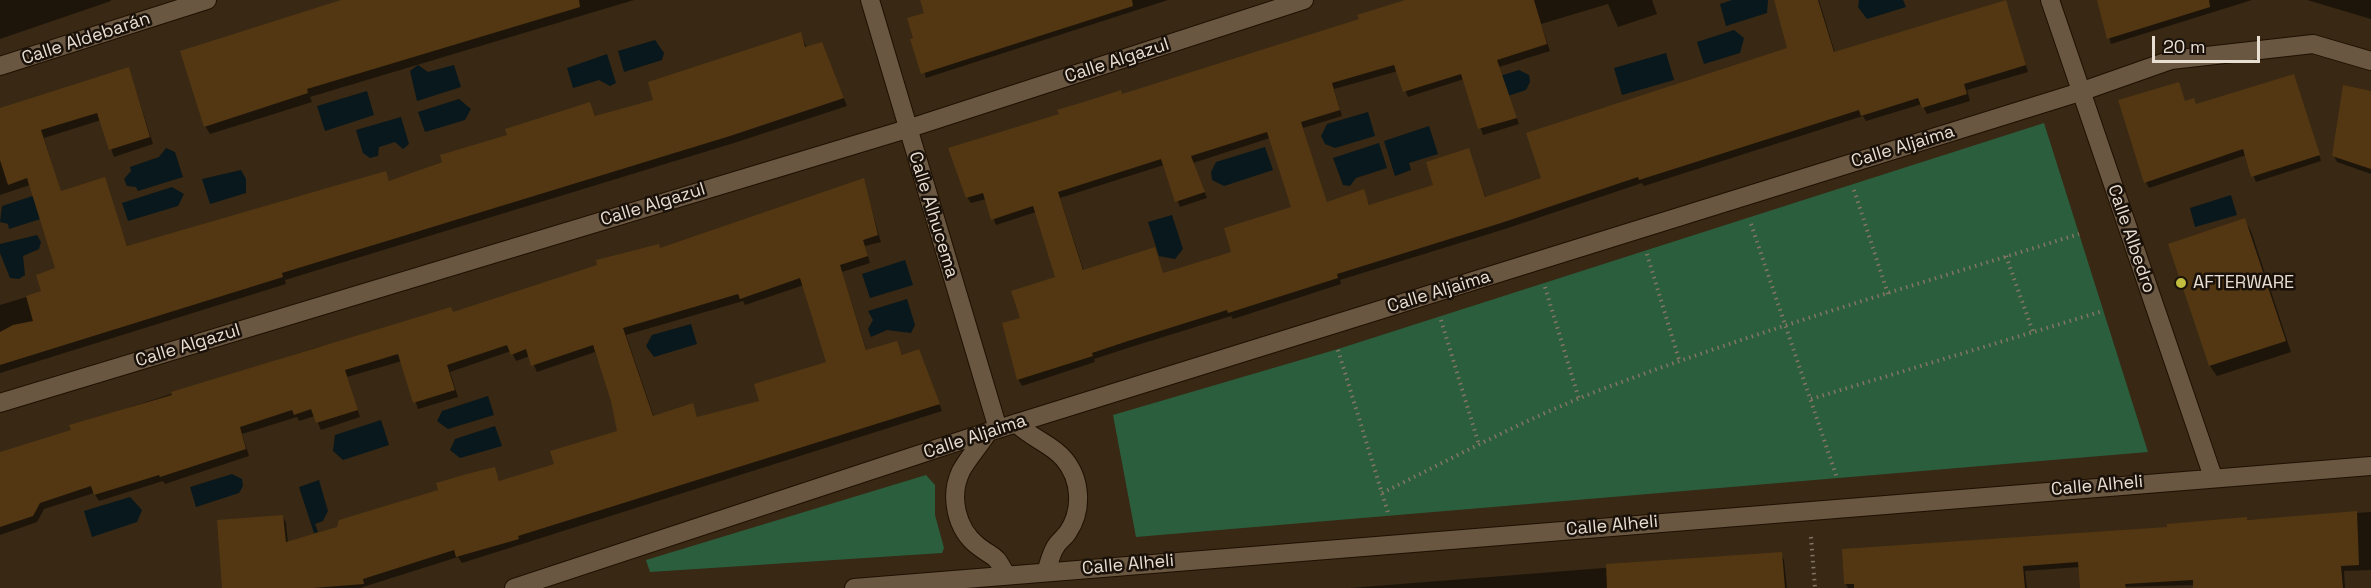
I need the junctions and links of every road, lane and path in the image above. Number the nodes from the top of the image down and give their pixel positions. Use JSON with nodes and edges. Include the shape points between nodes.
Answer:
{"nodes":[{"id":1,"x":207,"y":0,"type":"edge"},
{"id":2,"x":870,"y":0,"type":"edge"},
{"id":3,"x":1304,"y":0,"type":"edge"},
{"id":4,"x":2050,"y":0,"type":"edge"},
{"id":5,"x":2371,"y":61,"type":"edge"},
{"id":6,"x":0,"y":66,"type":"edge"},
{"id":7,"x":2080,"y":92,"type":"junction"},
{"id":8,"x":907,"y":129,"type":"junction"},
{"id":9,"x":1852,"y":184,"type":"dead end"},
{"id":10,"x":1749,"y":217,"type":"dead end"},
{"id":11,"x":2079,"y":234,"type":"dead end"},
{"id":12,"x":1646,"y":250,"type":"dead end"},
{"id":13,"x":2006,"y":256,"type":"junction"},
{"id":14,"x":1544,"y":284,"type":"dead end"},
{"id":15,"x":1888,"y":294,"type":"junction"},
{"id":16,"x":2103,"y":311,"type":"dead end"},
{"id":17,"x":1440,"y":317,"type":"dead end"},
{"id":18,"x":1788,"y":326,"type":"junction"},
{"id":19,"x":2033,"y":332,"type":"junction"},
{"id":20,"x":1338,"y":349,"type":"dead end"},
{"id":21,"x":1680,"y":363,"type":"junction"},
{"id":22,"x":1580,"y":399,"type":"junction"},
{"id":23,"x":1811,"y":399,"type":"junction"},
{"id":24,"x":0,"y":403,"type":"edge"},
{"id":25,"x":1016,"y":423,"type":"junction"},
{"id":26,"x":993,"y":431,"type":"junction"},
{"id":27,"x":1479,"y":445,"type":"junction"},
{"id":28,"x":2371,"y":466,"type":"edge"},
{"id":29,"x":2213,"y":477,"type":"junction"},
{"id":30,"x":1837,"y":478,"type":"dead end"},
{"id":31,"x":1382,"y":493,"type":"junction"},
{"id":32,"x":1809,"y":510,"type":"junction"},
{"id":33,"x":1389,"y":516,"type":"dead end"},
{"id":34,"x":1046,"y":572,"type":"junction"},
{"id":35,"x":1006,"y":575,"type":"junction"},
{"id":36,"x":1026,"y":580,"type":"edge"},
{"id":37,"x":514,"y":588,"type":"edge"},
{"id":38,"x":854,"y":588,"type":"edge"},
{"id":39,"x":1815,"y":588,"type":"edge"}],
"edges":[{"from":1,"to":6,"type":"street","name":"Calle Aldebarán"},
{"from":2,"to":8,"type":"street","name":"Calle Alhucema"},
{"from":3,"to":8,"type":"street","name":"Calle Algazul"},
{"from":4,"to":7,"type":"street","name":"Calle Albedro"},
{"from":5,"to":7,"type":"street","name":"Calle Aljaima","via":[[2313,44],[2171,60]]},
{"from":7,"to":25,"type":"street","name":"Calle Aljaima"},
{"from":7,"to":29,"type":"street","name":"Calle Albedro"},
{"from":8,"to":24,"type":"street","name":"Calle Algazul"},
{"from":8,"to":26,"type":"street","name":"Calle Alhucema"},
{"from":9,"to":15,"type":"path"},
{"from":10,"to":18,"type":"path"},
{"from":11,"to":13,"type":"path"},
{"from":12,"to":21,"type":"path"},
{"from":13,"to":15,"type":"path"},
{"from":13,"to":19,"type":"path"},
{"from":14,"to":22,"type":"path"},
{"from":15,"to":18,"type":"path"},
{"from":16,"to":19,"type":"path"},
{"from":17,"to":27,"type":"path"},
{"from":18,"to":21,"type":"path"},
{"from":18,"to":23,"type":"path"},
{"from":19,"to":23,"type":"path"},
{"from":20,"to":31,"type":"path"},
{"from":21,"to":22,"type":"path"},
{"from":22,"to":27,"type":"path"},
{"from":23,"to":30,"type":"path"},
{"from":25,"to":26,"type":"street","name":"Calle Aljaima"},
{"from":25,"to":34,"type":"street","via":[[1031,438],[1050,446],[1065,459],[1075,476],[1077,514],[1068,533],[1054,547]]},
{"from":26,"to":35,"type":"street","via":[[962,471],[955,490],[956,512],[964,531],[978,546],[997,556]]},
{"from":26,"to":37,"type":"street","name":"Calle Aljaima"},
{"from":27,"to":31,"type":"path"},
{"from":28,"to":29,"type":"street","name":"Calle Alheli"},
{"from":29,"to":32,"type":"street","name":"Calle Alheli"},
{"from":31,"to":33,"type":"path"},
{"from":32,"to":34,"type":"street","name":"Calle Alheli"},
{"from":32,"to":39,"type":"path"},
{"from":34,"to":36,"type":"street","name":"Calle Alheli"},
{"from":35,"to":36,"type":"street","name":"Calle Alheli"},
{"from":35,"to":38,"type":"street","name":"Calle Alheli"}]}
